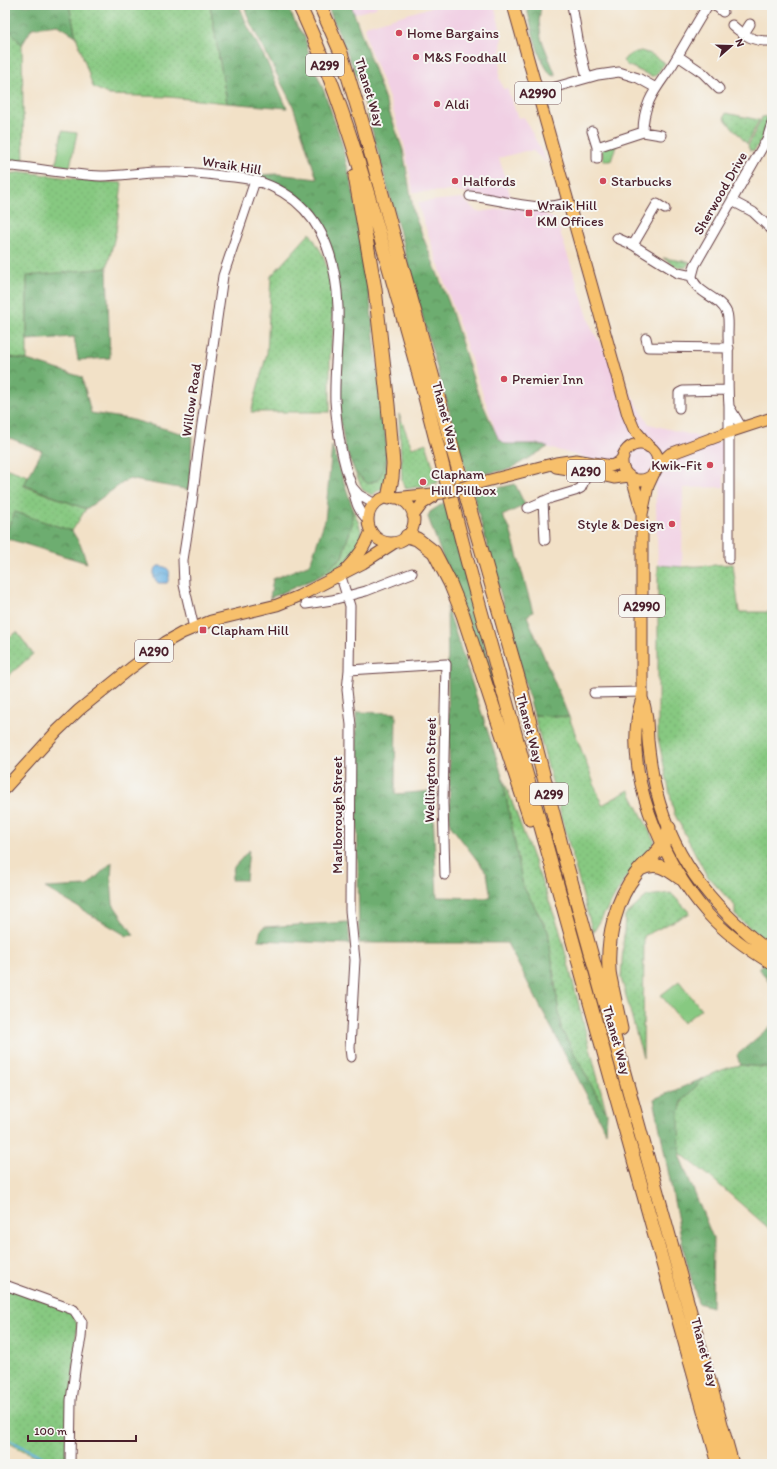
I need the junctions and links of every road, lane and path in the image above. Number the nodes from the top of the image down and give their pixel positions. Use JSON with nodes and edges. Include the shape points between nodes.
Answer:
{"nodes":[{"id":1,"x":299,"y":5,"type":"edge"},
{"id":2,"x":320,"y":5,"type":"edge"},
{"id":3,"x":513,"y":5,"type":"edge"},
{"id":4,"x":572,"y":5,"type":"edge"},
{"id":5,"x":708,"y":5,"type":"edge"},
{"id":6,"x":715,"y":5,"type":"edge"},
{"id":7,"x":723,"y":12,"type":"dead end"},
{"id":8,"x":750,"y":24,"type":"dead end"},
{"id":9,"x":732,"y":25,"type":"dead end"},
{"id":10,"x":743,"y":35,"type":"junction"},
{"id":11,"x":772,"y":41,"type":"edge"},
{"id":12,"x":678,"y":56,"type":"junction"},
{"id":13,"x":587,"y":78,"type":"junction"},
{"id":14,"x":656,"y":88,"type":"junction"},
{"id":15,"x":719,"y":89,"type":"dead end"},
{"id":16,"x":538,"y":92,"type":"junction"},
{"id":17,"x":772,"y":123,"type":"edge"},
{"id":18,"x":347,"y":127,"type":"junction"},
{"id":19,"x":592,"y":131,"type":"dead end"},
{"id":20,"x":643,"y":132,"type":"junction"},
{"id":21,"x":661,"y":135,"type":"dead end"},
{"id":22,"x":770,"y":140,"type":"edge"},
{"id":23,"x":597,"y":147,"type":"junction"},
{"id":24,"x":597,"y":159,"type":"dead end"},
{"id":25,"x":5,"y":167,"type":"edge"},
{"id":26,"x":255,"y":180,"type":"junction"},
{"id":27,"x":470,"y":196,"type":"dead end"},
{"id":28,"x":732,"y":201,"type":"junction"},
{"id":29,"x":569,"y":202,"type":"junction"},
{"id":30,"x":665,"y":209,"type":"dead end"},
{"id":31,"x":772,"y":230,"type":"edge"},
{"id":32,"x":617,"y":238,"type":"dead end"},
{"id":33,"x":633,"y":245,"type":"junction"},
{"id":34,"x":692,"y":276,"type":"junction"},
{"id":35,"x":646,"y":338,"type":"dead end"},
{"id":36,"x":728,"y":348,"type":"junction"},
{"id":37,"x":728,"y":390,"type":"junction"},
{"id":38,"x":729,"y":406,"type":"junction"},
{"id":39,"x":679,"y":408,"type":"dead end"},
{"id":40,"x":628,"y":415,"type":"junction"},
{"id":41,"x":772,"y":418,"type":"edge"},
{"id":42,"x":742,"y":428,"type":"junction"},
{"id":43,"x":729,"y":432,"type":"junction"},
{"id":44,"x":637,"y":433,"type":"junction"},
{"id":45,"x":650,"y":448,"type":"junction"},
{"id":46,"x":667,"y":449,"type":"junction"},
{"id":47,"x":683,"y":449,"type":"junction"},
{"id":48,"x":625,"y":454,"type":"junction"},
{"id":49,"x":543,"y":467,"type":"junction"},
{"id":50,"x":655,"y":470,"type":"junction"},
{"id":51,"x":588,"y":472,"type":"junction"},
{"id":52,"x":630,"y":477,"type":"junction"},
{"id":53,"x":352,"y":487,"type":"junction"},
{"id":54,"x":442,"y":493,"type":"junction"},
{"id":55,"x":392,"y":498,"type":"junction"},
{"id":56,"x":543,"y":501,"type":"junction"},
{"id":57,"x":375,"y":504,"type":"junction"},
{"id":58,"x":528,"y":508,"type":"dead end"},
{"id":59,"x":642,"y":514,"type":"junction"},
{"id":60,"x":413,"y":516,"type":"junction"},
{"id":61,"x":370,"y":526,"type":"junction"},
{"id":62,"x":407,"y":536,"type":"junction"},
{"id":63,"x":545,"y":540,"type":"dead end"},
{"id":64,"x":394,"y":543,"type":"junction"},
{"id":65,"x":729,"y":559,"type":"dead end"},
{"id":66,"x":407,"y":572,"type":"dead end"},
{"id":67,"x":339,"y":575,"type":"junction"},
{"id":68,"x":347,"y":596,"type":"junction"},
{"id":69,"x":306,"y":604,"type":"dead end"},
{"id":70,"x":194,"y":628,"type":"junction"},
{"id":71,"x":349,"y":670,"type":"junction"},
{"id":72,"x":594,"y":693,"type":"dead end"},
{"id":73,"x":642,"y":695,"type":"junction"},
{"id":74,"x":5,"y":788,"type":"edge"},
{"id":75,"x":669,"y":828,"type":"junction"},
{"id":76,"x":663,"y":846,"type":"junction"},
{"id":77,"x":640,"y":869,"type":"junction"},
{"id":78,"x":445,"y":876,"type":"dead end"},
{"id":79,"x":680,"y":878,"type":"junction"},
{"id":80,"x":563,"y":911,"type":"junction"},
{"id":81,"x":772,"y":952,"type":"edge"},
{"id":82,"x":772,"y":964,"type":"edge"},
{"id":83,"x":351,"y":1057,"type":"dead end"},
{"id":84,"x":642,"y":1138,"type":"junction"},
{"id":85,"x":5,"y":1284,"type":"edge"},
{"id":86,"x":70,"y":1464,"type":"edge"},
{"id":87,"x":719,"y":1464,"type":"edge"},
{"id":88,"x":732,"y":1464,"type":"edge"}],
"edges":[{"from":1,"to":18,"type":"highway","name":"Thanet Way","number":"A299"},
{"from":2,"to":84,"type":"highway","name":"Thanet Way","number":"A299","via":[[341,53],[363,125],[520,684]]},
{"from":3,"to":16,"type":"main road","number":"A2990"},
{"from":4,"to":13,"type":"street","via":[[578,45]]},
{"from":5,"to":12,"type":"street"},
{"from":6,"to":7,"type":"street"},
{"from":8,"to":10,"type":"street"},
{"from":9,"to":10,"type":"street"},
{"from":10,"to":11,"type":"street","via":[[760,41]]},
{"from":12,"to":14,"type":"street"},
{"from":12,"to":15,"type":"street","via":[[703,73]]},
{"from":13,"to":14,"type":"street","via":[[619,72],[638,78]]},
{"from":13,"to":16,"type":"street"},
{"from":14,"to":20,"type":"street","via":[[645,111]]},
{"from":16,"to":29,"type":"main road","number":"A2990"},
{"from":17,"to":22,"type":"street","name":"Sherwood Drive"},
{"from":18,"to":55,"type":"highway","via":[[378,312],[393,464]]},
{"from":18,"to":80,"type":"highway","name":"Thanet Way","number":"A299","via":[[419,374]]},
{"from":19,"to":23,"type":"street"},
{"from":20,"to":21,"type":"street"},
{"from":20,"to":23,"type":"street"},
{"from":22,"to":28,"type":"street","name":"Sherwood Drive"},
{"from":23,"to":24,"type":"street"},
{"from":25,"to":26,"type":"street","name":"Wraik Hill","via":[[101,176],[155,172],[196,173]]},
{"from":26,"to":53,"type":"street","name":"Wraik Hill","via":[[287,194],[306,211],[318,228],[329,252],[338,307],[335,380],[337,422],[339,440]]},
{"from":26,"to":70,"type":"street","name":"Willow Road","via":[[223,276],[183,560],[184,585]]},
{"from":27,"to":29,"type":"street","via":[[540,208]]},
{"from":28,"to":31,"type":"street","via":[[753,212]]},
{"from":28,"to":34,"type":"street","name":"Sherwood Drive","via":[[695,264]]},
{"from":29,"to":40,"type":"main road","number":"A2990"},
{"from":30,"to":33,"type":"street","via":[[657,204]]},
{"from":32,"to":33,"type":"street"},
{"from":33,"to":34,"type":"street","via":[[678,272]]},
{"from":34,"to":36,"type":"street","via":[[695,286],[720,304],[727,313]]},
{"from":35,"to":36,"type":"street","via":[[648,347]]},
{"from":36,"to":37,"type":"street"},
{"from":37,"to":38,"type":"street"},
{"from":37,"to":39,"type":"street","via":[[683,391],[679,393]]},
{"from":38,"to":42,"type":"street"},
{"from":38,"to":43,"type":"street"},
{"from":40,"to":44,"type":"main road","number":"A2990"},
{"from":40,"to":48,"type":"main road","number":"A2990","via":[[630,434]]},
{"from":41,"to":42,"type":"main road"},
{"from":42,"to":43,"type":"main road"},
{"from":43,"to":47,"type":"main road"},
{"from":43,"to":65,"type":"street"},
{"from":44,"to":45,"type":"main road","number":"A2990"},
{"from":44,"to":46,"type":"main road","via":[[652,445]]},
{"from":45,"to":46,"type":"main road"},
{"from":45,"to":48,"type":"main road","via":[[640,444],[630,447]]},
{"from":45,"to":50,"type":"main road","number":"A2990","via":[[657,459]]},
{"from":46,"to":47,"type":"main road"},
{"from":47,"to":50,"type":"main road","via":[[670,454]]},
{"from":48,"to":49,"type":"main road","number":"A290","via":[[618,463],[611,466],[576,460]]},
{"from":48,"to":52,"type":"main road","number":"A2990","via":[[624,470]]},
{"from":49,"to":51,"type":"main road","number":"A290"},
{"from":49,"to":54,"type":"main road","number":"A290","bridge":true},
{"from":50,"to":52,"type":"main road","via":[[646,478]]},
{"from":50,"to":59,"type":"main road","number":"A2990","via":[[648,486]]},
{"from":51,"to":52,"type":"main road","number":"A290","via":[[614,478]]},
{"from":51,"to":56,"type":"street","via":[[581,488]]},
{"from":52,"to":59,"type":"main road","number":"A2990"},
{"from":53,"to":57,"type":"street","via":[[359,495]]},
{"from":53,"to":61,"type":"street","name":"Wraik Hill","via":[[357,506]]},
{"from":54,"to":55,"type":"main road","number":"A290"},
{"from":54,"to":60,"type":"main road","number":"A290","via":[[422,504]]},
{"from":55,"to":57,"type":"main road","number":"A290"},
{"from":55,"to":60,"type":"main road","via":[[406,504]]},
{"from":56,"to":58,"type":"street"},
{"from":56,"to":63,"type":"street"},
{"from":57,"to":61,"type":"main road","number":"A290","via":[[371,509]]},
{"from":59,"to":73,"type":"main road","number":"A2990"},
{"from":60,"to":62,"type":"main road","number":"A290","via":[[414,523]]},
{"from":61,"to":64,"type":"main road","via":[[375,537],[381,541]]},
{"from":61,"to":67,"type":"main road","number":"A290","via":[[359,556]]},
{"from":62,"to":64,"type":"main road","number":"A290"},
{"from":62,"to":80,"type":"highway","via":[[417,539],[434,552],[446,574]]},
{"from":64,"to":67,"type":"main road","number":"A290"},
{"from":66,"to":68,"type":"street"},
{"from":67,"to":68,"type":"street","name":"Marlborough Street"},
{"from":67,"to":70,"type":"main road","number":"A290","via":[[321,586],[277,605],[211,621]]},
{"from":68,"to":69,"type":"street"},
{"from":68,"to":71,"type":"street","name":"Marlborough Street","via":[[350,606]]},
{"from":70,"to":74,"type":"main road","number":"A290","via":[[166,642],[79,710],[56,731]]},
{"from":71,"to":78,"type":"street","name":"Wellington Street","via":[[446,664],[443,803]]},
{"from":71,"to":83,"type":"street","name":"Marlborough Street","via":[[347,690],[351,725],[350,910],[355,960]]},
{"from":72,"to":73,"type":"street"},
{"from":73,"to":75,"type":"main road","number":"A2990","via":[[647,711],[649,756]]},
{"from":73,"to":76,"type":"main road","number":"A2990","via":[[636,735],[639,772],[648,810]]},
{"from":75,"to":76,"type":"highway"},
{"from":75,"to":81,"type":"main road","number":"A2990","via":[[684,860],[706,892],[734,923]]},
{"from":76,"to":77,"type":"highway"},
{"from":76,"to":79,"type":"main road","number":"A2990"},
{"from":77,"to":79,"type":"highway","via":[[650,865],[661,866]]},
{"from":77,"to":84,"type":"highway","via":[[626,890],[615,916],[608,970],[636,1092]]},
{"from":79,"to":82,"type":"main road","number":"A2990","via":[[717,923]]},
{"from":80,"to":87,"type":"highway","name":"Thanet Way","number":"A299"},
{"from":84,"to":88,"type":"highway","name":"Thanet Way","number":"A299"},
{"from":85,"to":86,"type":"street","via":[[74,1310],[82,1322],[71,1400]]}]}
